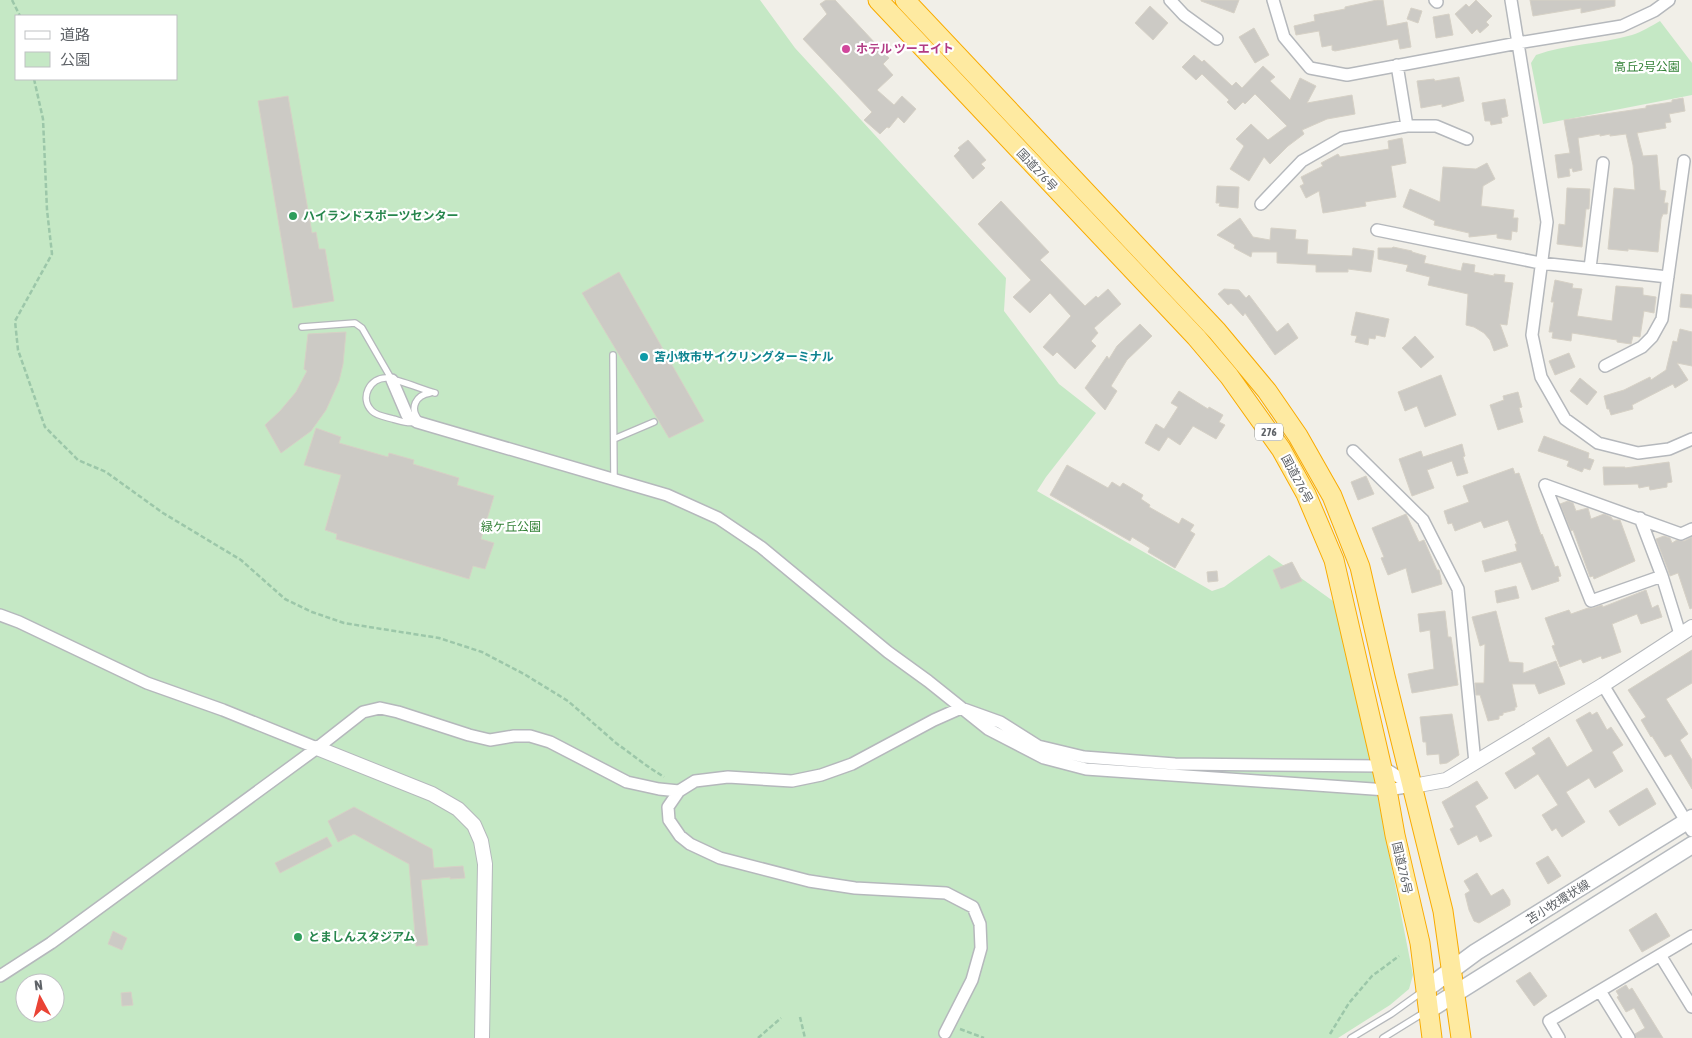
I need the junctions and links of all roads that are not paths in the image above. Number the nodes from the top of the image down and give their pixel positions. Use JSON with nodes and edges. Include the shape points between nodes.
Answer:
{"nodes":[{"id":1,"x":905,"y":0,"type":"edge"},
{"id":2,"x":1170,"y":0,"type":"edge"},
{"id":3,"x":1273,"y":0,"type":"edge"},
{"id":4,"x":1511,"y":0,"type":"edge"},
{"id":5,"x":1669,"y":0,"type":"edge"},
{"id":6,"x":886,"y":3,"type":"edge"},
{"id":7,"x":1217,"y":39,"type":"dead end"},
{"id":8,"x":1518,"y":43,"type":"junction"},
{"id":9,"x":1397,"y":65,"type":"junction"},
{"id":10,"x":1407,"y":126,"type":"junction"},
{"id":11,"x":1467,"y":139,"type":"dead end"},
{"id":12,"x":1684,"y":161,"type":"dead end"},
{"id":13,"x":1603,"y":163,"type":"dead end"},
{"id":14,"x":1261,"y":204,"type":"dead end"},
{"id":15,"x":1377,"y":230,"type":"dead end"},
{"id":16,"x":1540,"y":263,"type":"junction"},
{"id":17,"x":1590,"y":268,"type":"junction"},
{"id":18,"x":1668,"y":277,"type":"junction"},
{"id":19,"x":302,"y":328,"type":"dead end"},
{"id":20,"x":613,"y":355,"type":"dead end"},
{"id":21,"x":1604,"y":366,"type":"dead end"},
{"id":22,"x":392,"y":380,"type":"junction"},
{"id":23,"x":654,"y":422,"type":"dead end"},
{"id":24,"x":421,"y":423,"type":"junction"},
{"id":25,"x":614,"y":439,"type":"junction"},
{"id":26,"x":1692,"y":439,"type":"edge"},
{"id":27,"x":1353,"y":451,"type":"dead end"},
{"id":28,"x":614,"y":480,"type":"junction"},
{"id":29,"x":1640,"y":518,"type":"junction"},
{"id":30,"x":1692,"y":529,"type":"edge"},
{"id":31,"x":1662,"y":576,"type":"junction"},
{"id":32,"x":0,"y":615,"type":"edge"},
{"id":33,"x":1686,"y":630,"type":"edge"},
{"id":34,"x":1603,"y":685,"type":"junction"},
{"id":35,"x":961,"y":708,"type":"junction"},
{"id":36,"x":317,"y":748,"type":"junction"},
{"id":37,"x":1475,"y":763,"type":"junction"},
{"id":38,"x":1381,"y":766,"type":"junction"},
{"id":39,"x":1413,"y":786,"type":"junction"},
{"id":40,"x":1387,"y":790,"type":"junction"},
{"id":41,"x":679,"y":791,"type":"junction"},
{"id":42,"x":1690,"y":824,"type":"edge"},
{"id":43,"x":1692,"y":845,"type":"edge"},
{"id":44,"x":1692,"y":936,"type":"edge"},
{"id":45,"x":1660,"y":955,"type":"junction"},
{"id":46,"x":1452,"y":970,"type":"junction"},
{"id":47,"x":0,"y":976,"type":"edge"},
{"id":48,"x":1426,"y":989,"type":"junction"},
{"id":49,"x":1600,"y":990,"type":"junction"},
{"id":50,"x":1455,"y":992,"type":"junction"},
{"id":51,"x":1692,"y":1007,"type":"edge"},
{"id":52,"x":1429,"y":1010,"type":"junction"},
{"id":53,"x":947,"y":1029,"type":"road end"},
{"id":54,"x":482,"y":1038,"type":"edge"},
{"id":55,"x":1351,"y":1038,"type":"edge"},
{"id":56,"x":1383,"y":1038,"type":"edge"},
{"id":57,"x":1432,"y":1038,"type":"edge"},
{"id":58,"x":1461,"y":1038,"type":"edge"},
{"id":59,"x":1559,"y":1038,"type":"edge"},
{"id":60,"x":1629,"y":1038,"type":"edge"}],
"edges":[{"from":1,"to":39,"type":"highway","name":"国道276号","number":"276","via":[[1217,331],[1267,391],[1298,436],[1332,496],[1360,567]]},
{"from":2,"to":7,"type":"street","via":[[1184,15]]},
{"from":3,"to":9,"type":"street","via":[[1284,37],[1310,68],[1347,75]]},
{"from":4,"to":8,"type":"street"},
{"from":5,"to":8,"type":"street","via":[[1622,26]]},
{"from":6,"to":38,"type":"highway","name":"国道276号","number":"276","via":[[1196,337],[1229,376],[1281,449],[1306,494],[1334,560]]},
{"from":8,"to":9,"type":"street"},
{"from":8,"to":16,"type":"street","via":[[1547,222]]},
{"from":9,"to":10,"type":"street"},
{"from":10,"to":11,"type":"street","via":[[1436,126]]},
{"from":10,"to":14,"type":"street","via":[[1342,138],[1302,161]]},
{"from":12,"to":18,"type":"street"},
{"from":13,"to":17,"type":"street"},
{"from":15,"to":16,"type":"street"},
{"from":16,"to":17,"type":"street"},
{"from":16,"to":26,"type":"street","via":[[1532,335],[1541,378],[1565,419],[1598,443],[1638,453],[1669,450]]},
{"from":17,"to":18,"type":"street"},
{"from":18,"to":21,"type":"street","via":[[1662,319],[1652,337],[1642,348]]},
{"from":19,"to":22,"type":"lane","via":[[355,323],[362,328]]},
{"from":20,"to":25,"type":"lane"},
{"from":22,"to":24,"type":"street","via":[[407,415]]},
{"from":22,"to":24,"type":"lane","via":[[435,393],[424,394],[416,401],[416,418]]},
{"from":22,"to":24,"type":"lane","via":[[380,379],[371,385],[366,396],[369,407],[378,415]]},
{"from":23,"to":25,"type":"lane"},
{"from":24,"to":28,"type":"street"},
{"from":25,"to":28,"type":"lane"},
{"from":27,"to":37,"type":"street","via":[[1423,520],[1458,588]]},
{"from":28,"to":35,"type":"street","via":[[666,495],[725,522],[761,547]]},
{"from":29,"to":30,"type":"street","via":[[1681,534]]},
{"from":29,"to":31,"type":"street"},
{"from":29,"to":31,"type":"street","via":[[1545,485],[1591,601]]},
{"from":31,"to":33,"type":"street"},
{"from":32,"to":36,"type":"street","via":[[147,683]]},
{"from":33,"to":34,"type":"street"},
{"from":34,"to":37,"type":"street"},
{"from":34,"to":42,"type":"street"},
{"from":35,"to":38,"type":"street","via":[[1000,722],[1038,746],[1084,756],[1175,764]]},
{"from":35,"to":40,"type":"street","via":[[988,729],[1044,758],[1086,770]]},
{"from":35,"to":41,"type":"street","via":[[852,764],[821,774],[792,781],[728,777],[695,781]]},
{"from":36,"to":41,"type":"street","via":[[363,712],[380,708],[490,740],[530,736],[550,742],[627,782]]},
{"from":36,"to":47,"type":"street","via":[[51,943]]},
{"from":36,"to":54,"type":"street","via":[[432,794],[458,809],[474,826],[481,841],[485,864]]},
{"from":37,"to":39,"type":"street","via":[[1446,780]]},
{"from":38,"to":39,"type":"street"},
{"from":38,"to":40,"type":"highway","name":"国道276号","number":"276"},
{"from":39,"to":40,"type":"street"},
{"from":39,"to":46,"type":"highway","name":"国道276号","number":"276","via":[[1443,911]]},
{"from":40,"to":48,"type":"highway","name":"国道276号","number":"276","via":[[1420,943]]},
{"from":41,"to":53,"type":"street","via":[[668,807],[669,820],[690,844],[720,858],[809,881],[855,888],[946,893],[973,907],[980,924],[981,948],[972,980]]},
{"from":42,"to":46,"type":"main road","name":"苫小牧環状線","via":[[1476,952]]},
{"from":43,"to":50,"type":"main road","name":"苫小牧環状線"},
{"from":44,"to":45,"type":"street"},
{"from":45,"to":49,"type":"street"},
{"from":45,"to":51,"type":"street"},
{"from":46,"to":48,"type":"main road","name":"苫小牧環状線"},
{"from":46,"to":50,"type":"highway","name":"国道276号","number":"276"},
{"from":48,"to":52,"type":"highway","name":"国道276号","number":"276"},
{"from":48,"to":55,"type":"lane"},
{"from":49,"to":59,"type":"street","via":[[1549,1021]]},
{"from":49,"to":60,"type":"street"},
{"from":50,"to":52,"type":"main road","name":"苫小牧環状線"},
{"from":50,"to":58,"type":"highway","name":"国道276号","number":"276"},
{"from":52,"to":56,"type":"lane"},
{"from":52,"to":57,"type":"highway","name":"国道276号","number":"276"}]}
